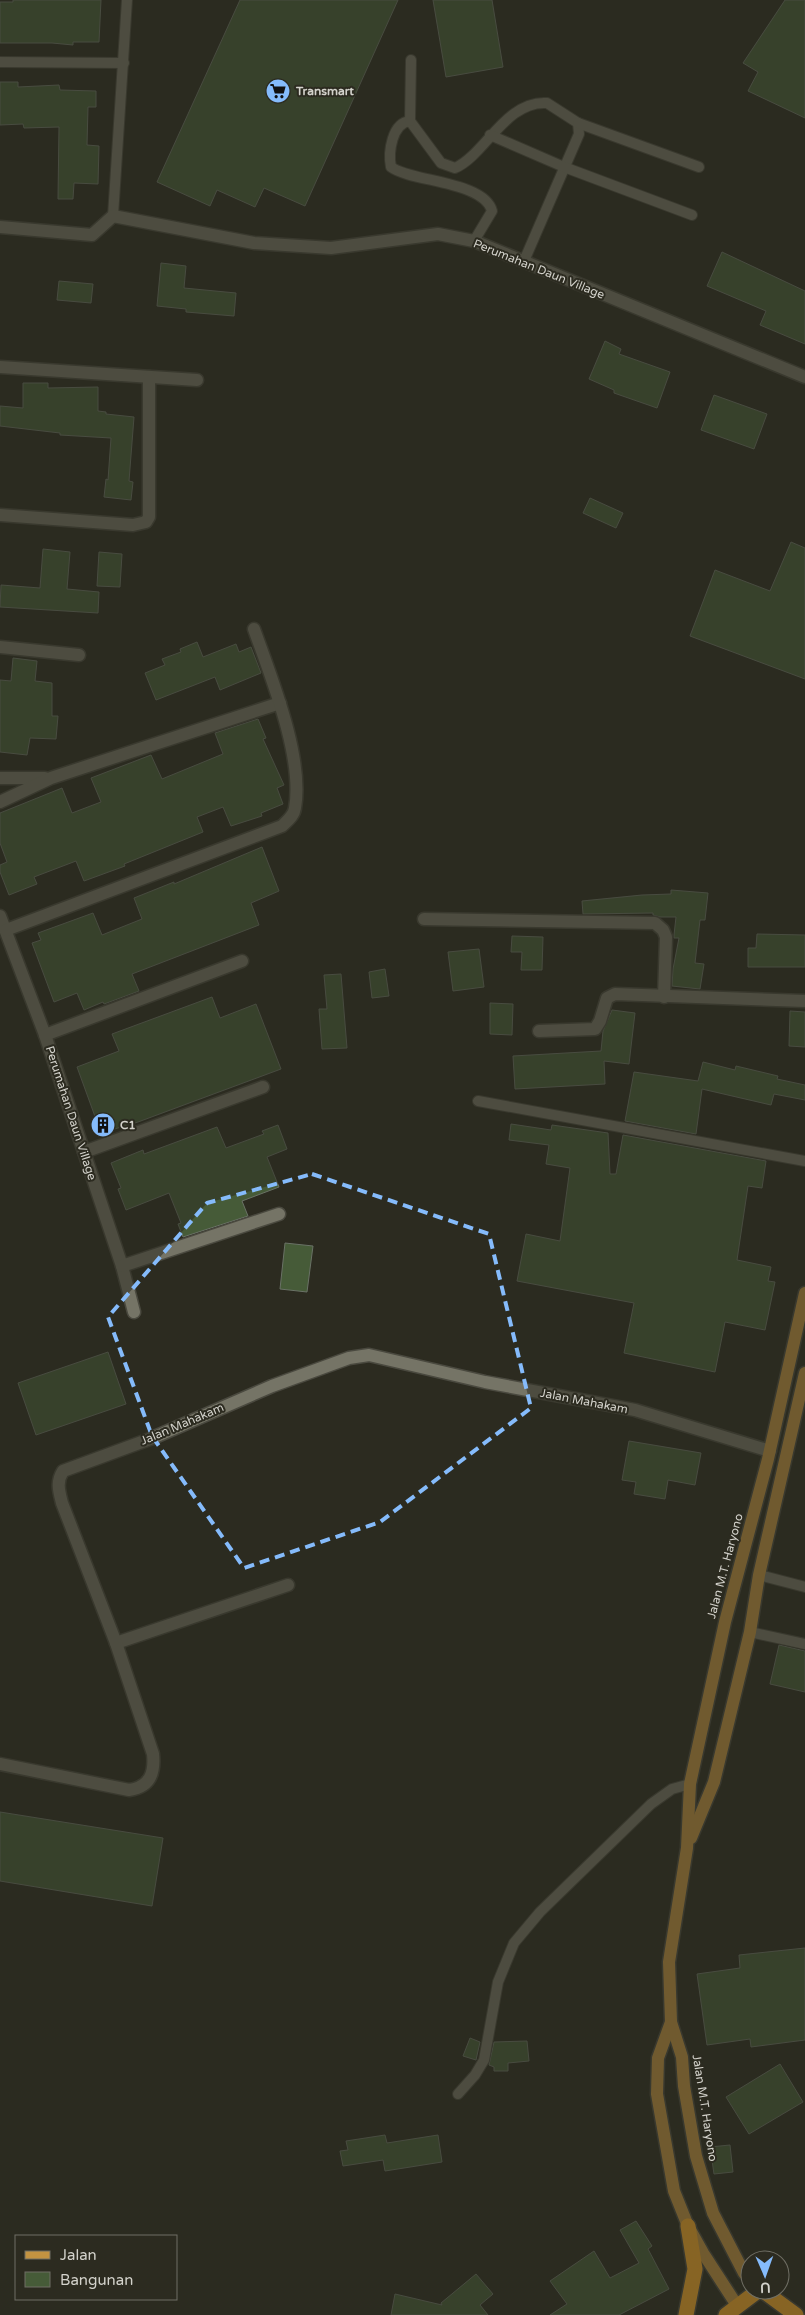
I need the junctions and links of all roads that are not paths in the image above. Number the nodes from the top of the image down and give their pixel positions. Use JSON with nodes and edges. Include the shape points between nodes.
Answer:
{"nodes":[{"id":1,"x":128,"y":0,"type":"edge"},
{"id":2,"x":412,"y":60,"type":"dead end"},
{"id":3,"x":0,"y":62,"type":"edge"},
{"id":4,"x":124,"y":63,"type":"junction"},
{"id":5,"x":410,"y":121,"type":"junction"},
{"id":6,"x":578,"y":124,"type":"junction"},
{"id":7,"x":490,"y":135,"type":"junction"},
{"id":8,"x":441,"y":163,"type":"junction"},
{"id":9,"x":564,"y":167,"type":"junction"},
{"id":10,"x":699,"y":167,"type":"dead end"},
{"id":11,"x":436,"y":180,"type":"junction"},
{"id":12,"x":692,"y":215,"type":"dead end"},
{"id":13,"x":114,"y":216,"type":"junction"},
{"id":14,"x":0,"y":227,"type":"edge"},
{"id":15,"x":474,"y":241,"type":"junction"},
{"id":16,"x":524,"y":261,"type":"junction"},
{"id":17,"x":0,"y":368,"type":"edge"},
{"id":18,"x":149,"y":377,"type":"junction"},
{"id":19,"x":805,"y":377,"type":"edge"},
{"id":20,"x":197,"y":380,"type":"dead end"},
{"id":21,"x":0,"y":514,"type":"edge"},
{"id":22,"x":254,"y":629,"type":"dead end"},
{"id":23,"x":0,"y":648,"type":"edge"},
{"id":24,"x":79,"y":655,"type":"dead end"},
{"id":25,"x":280,"y":703,"type":"junction"},
{"id":26,"x":0,"y":778,"type":"edge"},
{"id":27,"x":51,"y":778,"type":"junction"},
{"id":28,"x":0,"y":802,"type":"edge"},
{"id":29,"x":0,"y":916,"type":"edge"},
{"id":30,"x":424,"y":919,"type":"dead end"},
{"id":31,"x":6,"y":930,"type":"junction"},
{"id":32,"x":242,"y":961,"type":"dead end"},
{"id":33,"x":664,"y":997,"type":"junction"},
{"id":34,"x":805,"y":1001,"type":"edge"},
{"id":35,"x":539,"y":1030,"type":"dead end"},
{"id":36,"x":46,"y":1035,"type":"junction"},
{"id":37,"x":263,"y":1087,"type":"dead end"},
{"id":38,"x":478,"y":1101,"type":"dead end"},
{"id":39,"x":84,"y":1152,"type":"junction"},
{"id":40,"x":805,"y":1162,"type":"edge"},
{"id":41,"x":280,"y":1214,"type":"dead end"},
{"id":42,"x":122,"y":1266,"type":"junction"},
{"id":43,"x":805,"y":1292,"type":"edge"},
{"id":44,"x":134,"y":1312,"type":"dead end"},
{"id":45,"x":805,"y":1373,"type":"edge"},
{"id":46,"x":770,"y":1451,"type":"junction"},
{"id":47,"x":762,"y":1478,"type":"junction"},
{"id":48,"x":781,"y":1482,"type":"junction"},
{"id":49,"x":759,"y":1575,"type":"junction"},
{"id":50,"x":288,"y":1585,"type":"dead end"},
{"id":51,"x":805,"y":1586,"type":"edge"},
{"id":52,"x":750,"y":1632,"type":"junction"},
{"id":53,"x":116,"y":1643,"type":"junction"},
{"id":54,"x":805,"y":1644,"type":"edge"},
{"id":55,"x":0,"y":1764,"type":"edge"},
{"id":56,"x":690,"y":1784,"type":"junction"},
{"id":57,"x":687,"y":1848,"type":"junction"},
{"id":58,"x":671,"y":2022,"type":"junction"},
{"id":59,"x":458,"y":2094,"type":"dead end"},
{"id":60,"x":688,"y":2226,"type":"junction"},
{"id":61,"x":740,"y":2265,"type":"edge"},
{"id":62,"x":751,"y":2300,"type":"edge"},
{"id":63,"x":775,"y":2300,"type":"edge"},
{"id":64,"x":738,"y":2312,"type":"edge"},
{"id":65,"x":686,"y":2315,"type":"edge"},
{"id":66,"x":796,"y":2315,"type":"edge"}],
"edges":[{"from":1,"to":4,"type":"lane"},
{"from":2,"to":5,"type":"lane"},
{"from":3,"to":4,"type":"lane"},
{"from":4,"to":13,"type":"lane"},
{"from":5,"to":8,"type":"lane"},
{"from":5,"to":11,"type":"lane","via":[[398,128],[392,141],[391,167]]},
{"from":6,"to":7,"type":"lane","via":[[558,109],[542,103],[514,115]]},
{"from":6,"to":9,"type":"lane","via":[[579,134]]},
{"from":6,"to":10,"type":"lane"},
{"from":7,"to":8,"type":"lane","via":[[465,164],[455,168]]},
{"from":7,"to":9,"type":"lane"},
{"from":8,"to":11,"type":"lane"},
{"from":9,"to":12,"type":"lane"},
{"from":9,"to":16,"type":"lane"},
{"from":11,"to":15,"type":"lane","via":[[460,188],[486,201],[491,207],[492,212]]},
{"from":13,"to":14,"type":"street","via":[[92,235]]},
{"from":13,"to":15,"type":"street","name":"Perumahan Daun Village","via":[[254,243],[331,248],[438,234]]},
{"from":15,"to":16,"type":"street","name":"Perumahan Daun Village"},
{"from":16,"to":19,"type":"street","name":"Perumahan Daun Village"},
{"from":17,"to":18,"type":"street"},
{"from":18,"to":20,"type":"street"},
{"from":18,"to":21,"type":"street","via":[[149,517],[146,522],[133,525]]},
{"from":22,"to":25,"type":"street"},
{"from":23,"to":24,"type":"street"},
{"from":25,"to":27,"type":"street"},
{"from":25,"to":31,"type":"street","via":[[295,768],[296,809],[282,826]]},
{"from":26,"to":27,"type":"street"},
{"from":27,"to":28,"type":"street"},
{"from":29,"to":31,"type":"street","name":"Perumahan Daun Village"},
{"from":30,"to":33,"type":"street","via":[[655,922],[666,937]]},
{"from":31,"to":36,"type":"street","name":"Perumahan Daun Village"},
{"from":32,"to":36,"type":"street"},
{"from":33,"to":34,"type":"street"},
{"from":33,"to":35,"type":"street","via":[[615,994],[607,998],[595,1029]]},
{"from":36,"to":39,"type":"street","name":"Perumahan Daun Village"},
{"from":37,"to":39,"type":"street"},
{"from":38,"to":40,"type":"lane"},
{"from":39,"to":42,"type":"street","name":"Perumahan Daun Village"},
{"from":41,"to":42,"type":"street"},
{"from":42,"to":44,"type":"street","name":"Perumahan Daun Village"},
{"from":43,"to":46,"type":"main road","name":"Jalan M.T. Haryono"},
{"from":45,"to":48,"type":"main road","name":"Jalan M.T. Haryono"},
{"from":46,"to":47,"type":"main road","name":"Jalan M.T. Haryono"},
{"from":46,"to":53,"type":"street","name":"Jalan Mahakam","via":[[635,1410],[485,1382],[369,1355],[349,1358],[63,1471],[58,1488],[62,1503]]},
{"from":47,"to":48,"type":"main road"},
{"from":47,"to":56,"type":"main road","name":"Jalan M.T. Haryono"},
{"from":48,"to":49,"type":"main road","name":"Jalan M.T. Haryono"},
{"from":49,"to":51,"type":"lane"},
{"from":49,"to":52,"type":"main road","name":"Jalan M.T. Haryono"},
{"from":50,"to":53,"type":"street"},
{"from":52,"to":54,"type":"lane"},
{"from":52,"to":57,"type":"main road","name":"Jalan M.T. Haryono","via":[[714,1782]]},
{"from":53,"to":55,"type":"street","name":"Jalan Mahakam","via":[[153,1754],[155,1768],[149,1782],[140,1789],[129,1790]]},
{"from":56,"to":57,"type":"main road","name":"Jalan M.T. Haryono"},
{"from":56,"to":59,"type":"lane","via":[[672,1789],[651,1804],[540,1912],[514,1943],[498,1982],[484,2060]]},
{"from":57,"to":58,"type":"main road","name":"Jalan M.T. Haryono","via":[[669,1962]]},
{"from":58,"to":60,"type":"main road","name":"Jalan M.T. Haryono","via":[[658,2058],[657,2094],[674,2191]]},
{"from":58,"to":61,"type":"main road","name":"Jalan M.T. Haryono","via":[[682,2057],[696,2156],[714,2213]]},
{"from":60,"to":64,"type":"main road","name":"Jalan M.T. Haryono"},
{"from":60,"to":65,"type":"highway","via":[[695,2269]]},
{"from":62,"to":64,"type":"highway"},
{"from":63,"to":66,"type":"highway"}]}
